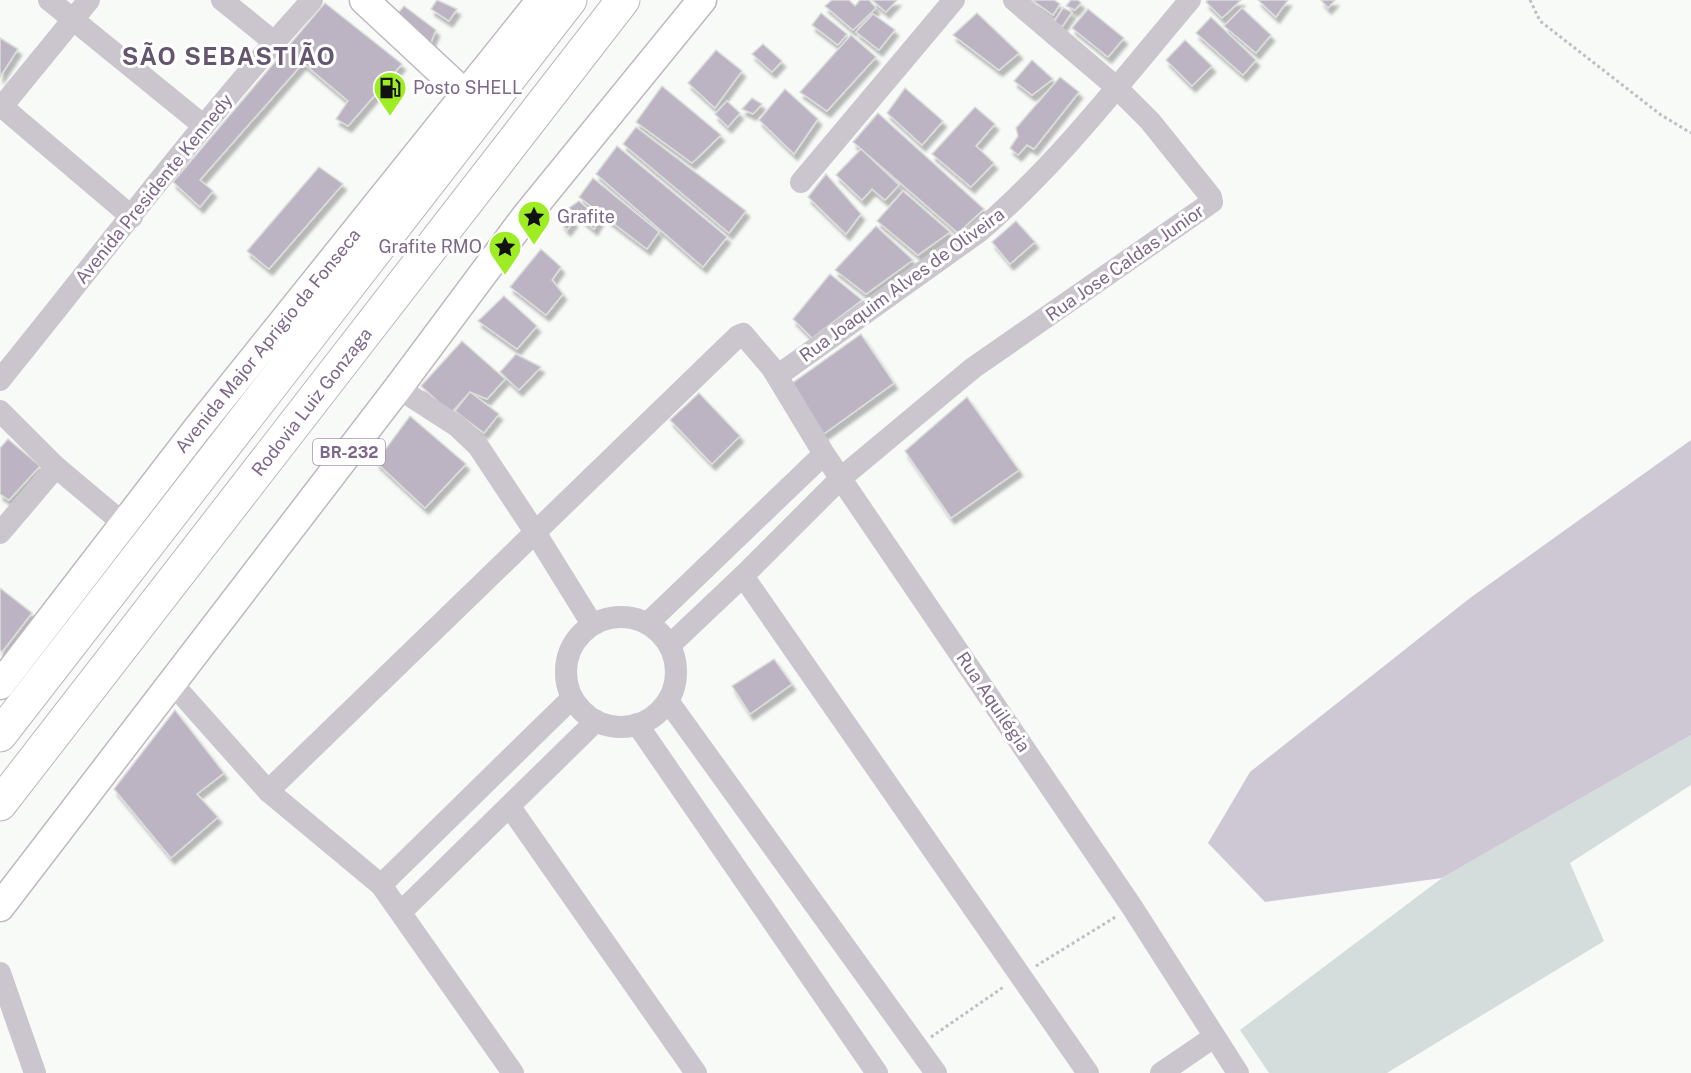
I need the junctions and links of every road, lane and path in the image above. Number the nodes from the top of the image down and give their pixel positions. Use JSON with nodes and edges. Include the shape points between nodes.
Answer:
{"nodes":[{"id":1,"x":49,"y":0,"type":"edge"},
{"id":2,"x":89,"y":0,"type":"edge"},
{"id":3,"x":222,"y":0,"type":"edge"},
{"id":4,"x":312,"y":0,"type":"edge"},
{"id":5,"x":364,"y":0,"type":"edge"},
{"id":6,"x":541,"y":0,"type":"edge"},
{"id":7,"x":570,"y":0,"type":"edge"},
{"id":8,"x":623,"y":0,"type":"edge"},
{"id":9,"x":702,"y":0,"type":"edge"},
{"id":10,"x":954,"y":0,"type":"edge"},
{"id":11,"x":1014,"y":0,"type":"edge"},
{"id":12,"x":1190,"y":0,"type":"edge"},
{"id":13,"x":1530,"y":0,"type":"edge"},
{"id":14,"x":73,"y":20,"type":"junction"},
{"id":15,"x":274,"y":42,"type":"junction"},
{"id":16,"x":1116,"y":87,"type":"junction"},
{"id":17,"x":466,"y":94,"type":"junction"},
{"id":18,"x":1,"y":107,"type":"edge"},
{"id":19,"x":204,"y":126,"type":"junction"},
{"id":20,"x":1691,"y":133,"type":"edge"},
{"id":21,"x":801,"y":182,"type":"dead end"},
{"id":22,"x":132,"y":217,"type":"junction"},
{"id":23,"x":777,"y":376,"type":"junction"},
{"id":24,"x":0,"y":380,"type":"edge"},
{"id":25,"x":398,"y":388,"type":"junction"},
{"id":26,"x":0,"y":411,"type":"edge"},
{"id":27,"x":824,"y":454,"type":"junction"},
{"id":28,"x":56,"y":467,"type":"junction"},
{"id":29,"x":841,"y":478,"type":"junction"},
{"id":30,"x":124,"y":524,"type":"junction"},
{"id":31,"x":535,"y":532,"type":"junction"},
{"id":32,"x":0,"y":533,"type":"edge"},
{"id":33,"x":743,"y":576,"type":"junction"},
{"id":34,"x":648,"y":623,"type":"junction"},
{"id":35,"x":592,"y":624,"type":"junction"},
{"id":36,"x":669,"y":645,"type":"junction"},
{"id":37,"x":171,"y":682,"type":"junction"},
{"id":38,"x":0,"y":685,"type":"edge"},
{"id":39,"x":572,"y":698,"type":"junction"},
{"id":40,"x":668,"y":701,"type":"junction"},
{"id":41,"x":596,"y":721,"type":"junction"},
{"id":42,"x":637,"y":724,"type":"junction"},
{"id":43,"x":0,"y":735,"type":"edge"},
{"id":44,"x":268,"y":791,"type":"junction"},
{"id":45,"x":0,"y":804,"type":"edge"},
{"id":46,"x":510,"y":807,"type":"junction"},
{"id":47,"x":381,"y":885,"type":"junction"},
{"id":48,"x":0,"y":907,"type":"edge"},
{"id":49,"x":1132,"y":907,"type":"junction"},
{"id":50,"x":401,"y":912,"type":"junction"},
{"id":51,"x":0,"y":973,"type":"edge"},
{"id":52,"x":1021,"y":975,"type":"junction"},
{"id":53,"x":1214,"y":1037,"type":"junction"},
{"id":54,"x":917,"y":1046,"type":"junction"},
{"id":55,"x":35,"y":1073,"type":"edge"},
{"id":56,"x":513,"y":1073,"type":"edge"},
{"id":57,"x":696,"y":1073,"type":"edge"},
{"id":58,"x":877,"y":1073,"type":"edge"},
{"id":59,"x":936,"y":1073,"type":"edge"},
{"id":60,"x":1088,"y":1073,"type":"edge"},
{"id":61,"x":1161,"y":1073,"type":"edge"},
{"id":62,"x":1238,"y":1073,"type":"edge"}],
"edges":[{"from":1,"to":14,"type":"street"},
{"from":2,"to":14,"type":"street"},
{"from":3,"to":15,"type":"street"},
{"from":4,"to":15,"type":"street","name":"Avenida Presidente Kennedy"},
{"from":5,"to":17,"type":"main road"},
{"from":6,"to":17,"type":"main road","name":"Avenida Major Aprigio da Fonseca"},
{"from":7,"to":43,"type":"highway"},
{"from":8,"to":45,"type":"highway","name":"Rodovia Luiz Gonzaga","number":"BR-232"},
{"from":9,"to":25,"type":"main road","number":"BR-232","via":[[526,216]]},
{"from":10,"to":21,"type":"street"},
{"from":11,"to":16,"type":"street","name":"Rua Jose Caldas Junior"},
{"from":12,"to":16,"type":"street","name":"Rua Joaquim Alves de Oliveira"},
{"from":13,"to":20,"type":"path","via":[[1540,21],[1661,115]]},
{"from":14,"to":18,"type":"street"},
{"from":14,"to":19,"type":"street"},
{"from":15,"to":19,"type":"street","name":"Avenida Presidente Kennedy"},
{"from":16,"to":23,"type":"street","name":"Rua Joaquim Alves de Oliveira","via":[[1042,174],[980,231]]},
{"from":16,"to":29,"type":"street","name":"Rua Jose Caldas Junior","via":[[1150,120],[1212,202],[973,368]]},
{"from":17,"to":30,"type":"main road","name":"Avenida Major Aprigio da Fonseca"},
{"from":18,"to":22,"type":"street"},
{"from":19,"to":22,"type":"street","name":"Avenida Presidente Kennedy"},
{"from":22,"to":24,"type":"street","name":"Avenida Presidente Kennedy"},
{"from":23,"to":27,"type":"street","name":"Rua Aquilégia"},
{"from":23,"to":31,"type":"street","name":"Rua Aquilégia","via":[[743,334],[738,336]]},
{"from":25,"to":31,"type":"street","via":[[470,436]]},
{"from":25,"to":37,"type":"main road","number":"BR-232"},
{"from":26,"to":28,"type":"street"},
{"from":27,"to":29,"type":"street","name":"Rua Aquilégia"},
{"from":27,"to":34,"type":"street"},
{"from":28,"to":30,"type":"street"},
{"from":28,"to":32,"type":"street"},
{"from":29,"to":33,"type":"street"},
{"from":29,"to":49,"type":"street","name":"Rua Aquilégia"},
{"from":30,"to":38,"type":"main road","name":"Avenida Major Aprigio da Fonseca"},
{"from":31,"to":35,"type":"street"},
{"from":31,"to":44,"type":"street"},
{"from":33,"to":36,"type":"street"},
{"from":33,"to":52,"type":"street"},
{"from":34,"to":35,"type":"street","via":[[630,617],[610,617]]},
{"from":34,"to":36,"type":"street"},
{"from":35,"to":39,"type":"street","via":[[579,634],[565,665]]},
{"from":36,"to":40,"type":"street","via":[[676,673]]},
{"from":37,"to":44,"type":"street"},
{"from":37,"to":48,"type":"main road","number":"BR-232"},
{"from":39,"to":41,"type":"street","via":[[582,712]]},
{"from":39,"to":47,"type":"street"},
{"from":40,"to":42,"type":"street"},
{"from":40,"to":54,"type":"street"},
{"from":41,"to":42,"type":"street","via":[[609,726]]},
{"from":41,"to":46,"type":"street"},
{"from":42,"to":58,"type":"street"},
{"from":44,"to":47,"type":"street"},
{"from":46,"to":50,"type":"street"},
{"from":46,"to":57,"type":"street"},
{"from":47,"to":50,"type":"street"},
{"from":49,"to":52,"type":"path"},
{"from":49,"to":53,"type":"street","name":"Rua Aquilégia"},
{"from":50,"to":56,"type":"street"},
{"from":51,"to":55,"type":"street"},
{"from":52,"to":54,"type":"path"},
{"from":52,"to":60,"type":"street"},
{"from":53,"to":61,"type":"street"},
{"from":53,"to":62,"type":"street","name":"Rua Aquilégia"},
{"from":54,"to":59,"type":"street"}]}
